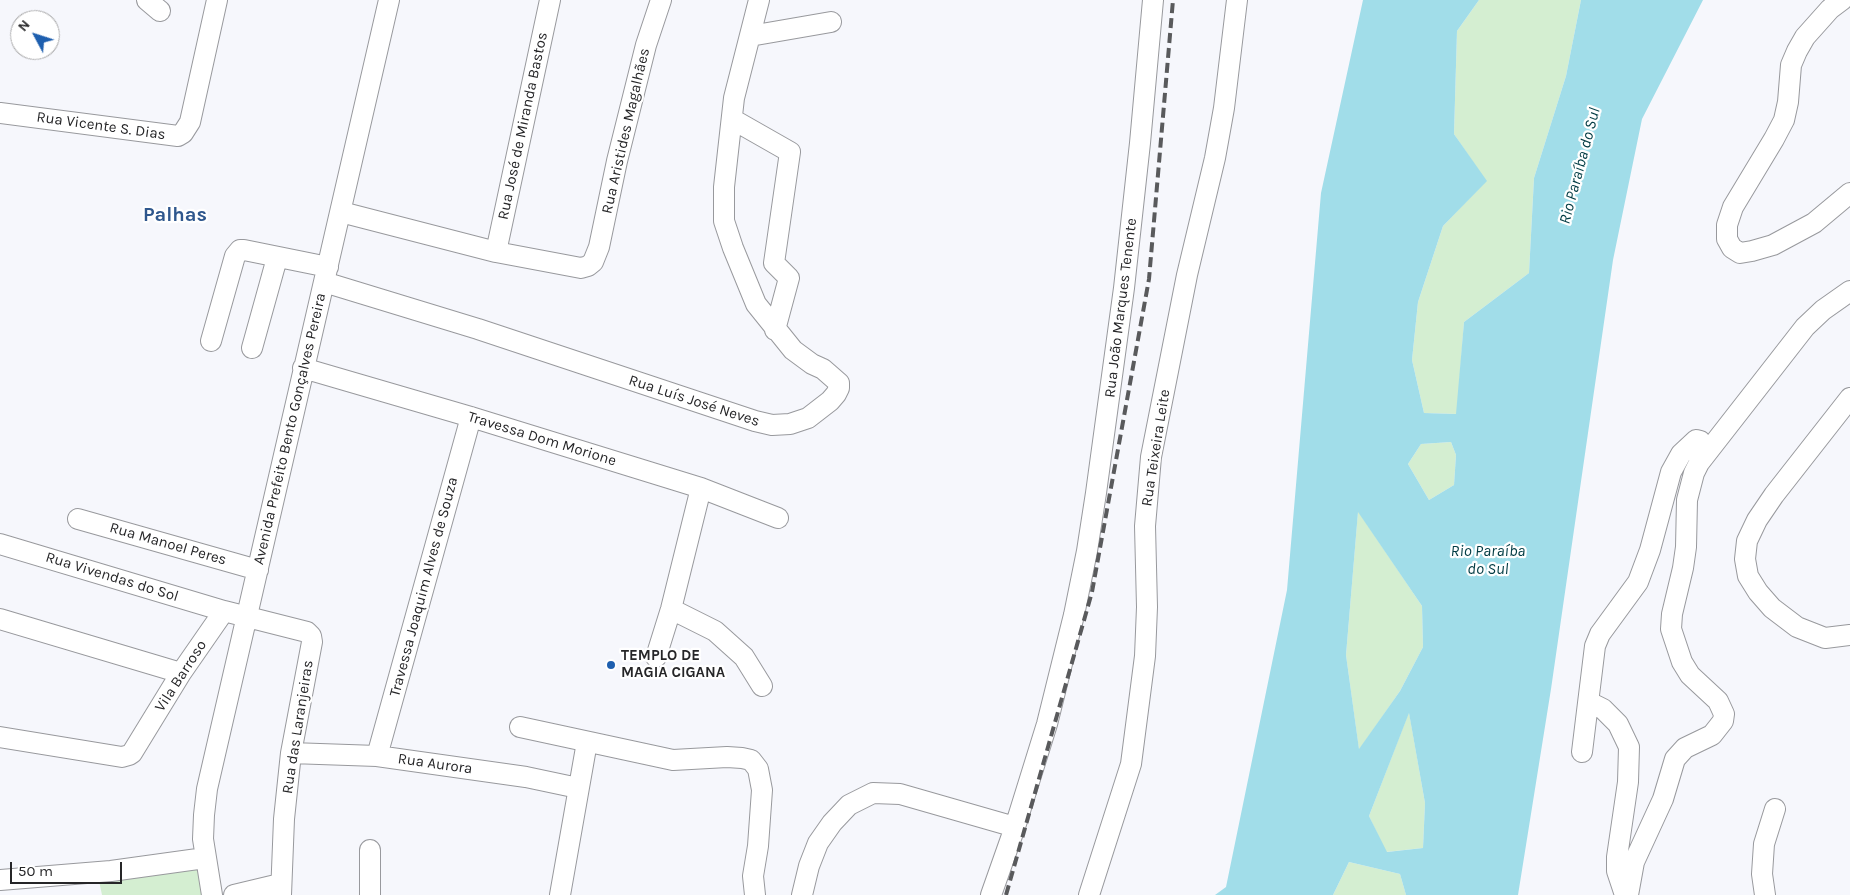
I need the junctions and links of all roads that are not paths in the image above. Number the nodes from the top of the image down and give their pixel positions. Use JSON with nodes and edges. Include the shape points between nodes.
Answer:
{"nodes":[{"id":1,"x":217,"y":0,"type":"edge"},
{"id":2,"x":389,"y":0,"type":"edge"},
{"id":3,"x":550,"y":0,"type":"edge"},
{"id":4,"x":661,"y":0,"type":"edge"},
{"id":5,"x":759,"y":0,"type":"edge"},
{"id":6,"x":1153,"y":0,"type":"edge"},
{"id":7,"x":1237,"y":0,"type":"edge"},
{"id":8,"x":1842,"y":0,"type":"edge"},
{"id":9,"x":831,"y":22,"type":"dead end"},
{"id":10,"x":750,"y":36,"type":"junction"},
{"id":11,"x":0,"y":112,"type":"edge"},
{"id":12,"x":732,"y":119,"type":"junction"},
{"id":13,"x":1850,"y":193,"type":"edge"},
{"id":14,"x":341,"y":212,"type":"junction"},
{"id":15,"x":496,"y":252,"type":"junction"},
{"id":16,"x":277,"y":258,"type":"junction"},
{"id":17,"x":326,"y":275,"type":"junction"},
{"id":18,"x":1850,"y":290,"type":"edge"},
{"id":19,"x":775,"y":330,"type":"junction"},
{"id":20,"x":212,"y":341,"type":"dead end"},
{"id":21,"x":252,"y":348,"type":"dead end"},
{"id":22,"x":303,"y":368,"type":"junction"},
{"id":23,"x":1850,"y":398,"type":"edge"},
{"id":24,"x":471,"y":417,"type":"junction"},
{"id":25,"x":1699,"y":463,"type":"junction"},
{"id":26,"x":701,"y":488,"type":"junction"},
{"id":27,"x":778,"y":518,"type":"dead end"},
{"id":28,"x":78,"y":519,"type":"dead end"},
{"id":29,"x":0,"y":544,"type":"edge"},
{"id":30,"x":258,"y":570,"type":"junction"},
{"id":31,"x":671,"y":609,"type":"junction"},
{"id":32,"x":224,"y":611,"type":"junction"},
{"id":33,"x":248,"y":617,"type":"junction"},
{"id":34,"x":0,"y":619,"type":"edge"},
{"id":35,"x":1850,"y":635,"type":"edge"},
{"id":36,"x":656,"y":657,"type":"dead end"},
{"id":37,"x":181,"y":673,"type":"junction"},
{"id":38,"x":762,"y":686,"type":"dead end"},
{"id":39,"x":1589,"y":702,"type":"junction"},
{"id":40,"x":520,"y":726,"type":"dead end"},
{"id":41,"x":0,"y":738,"type":"edge"},
{"id":42,"x":587,"y":742,"type":"junction"},
{"id":43,"x":1582,"y":752,"type":"dead end"},
{"id":44,"x":291,"y":753,"type":"junction"},
{"id":45,"x":377,"y":756,"type":"junction"},
{"id":46,"x":578,"y":788,"type":"junction"},
{"id":47,"x":1775,"y":810,"type":"dead end"},
{"id":48,"x":1015,"y":827,"type":"junction"},
{"id":49,"x":370,"y":850,"type":"dead end"},
{"id":50,"x":205,"y":858,"type":"junction"},
{"id":51,"x":0,"y":880,"type":"edge"},
{"id":52,"x":281,"y":890,"type":"edge"},
{"id":53,"x":212,"y":895,"type":"edge"},
{"id":54,"x":234,"y":895,"type":"edge"},
{"id":55,"x":370,"y":895,"type":"edge"},
{"id":56,"x":560,"y":895,"type":"edge"},
{"id":57,"x":755,"y":895,"type":"edge"},
{"id":58,"x":802,"y":895,"type":"edge"},
{"id":59,"x":991,"y":895,"type":"edge"},
{"id":60,"x":1089,"y":895,"type":"edge"},
{"id":61,"x":1626,"y":895,"type":"edge"},
{"id":62,"x":1765,"y":895,"type":"edge"}],
"edges":[{"from":1,"to":11,"type":"street","name":"Rua Vicente S. Dias","via":[[190,122],[183,133],[173,136]]},
{"from":2,"to":14,"type":"street","name":"Avenida Prefeito Bento Gonçalves Pereira"},
{"from":3,"to":15,"type":"street","name":"Rua José de Miranda Bastos"},
{"from":4,"to":15,"type":"street","name":"Rua Aristides Magalhães","via":[[646,45],[593,262],[581,268]]},
{"from":5,"to":10,"type":"street","name":"Rua Luís José Neves"},
{"from":6,"to":48,"type":"street","name":"Rua João Marques Tenente","via":[[1124,288],[1096,493],[1074,615],[1047,724]]},
{"from":7,"to":60,"type":"street","name":"Rua Teixeira Leite","via":[[1215,158],[1151,457],[1145,526],[1145,656],[1130,764]]},
{"from":8,"to":13,"type":"street","via":[[1804,37],[1797,51],[1791,66],[1784,120],[1733,207],[1727,225],[1727,239],[1740,253],[1773,245],[1833,209]]},
{"from":9,"to":10,"type":"street"},
{"from":10,"to":12,"type":"street","name":"Rua Luís José Neves"},
{"from":12,"to":19,"type":"street","name":"Rua Luís José Neves","via":[[724,187],[724,221],[756,304]]},
{"from":12,"to":19,"type":"street","via":[[790,152],[774,263],[789,278]]},
{"from":14,"to":15,"type":"street"},
{"from":14,"to":17,"type":"street","name":"Avenida Prefeito Bento Gonçalves Pereira"},
{"from":16,"to":17,"type":"street"},
{"from":16,"to":20,"type":"street","via":[[244,250],[237,253]]},
{"from":16,"to":21,"type":"street"},
{"from":17,"to":19,"type":"street","name":"Rua Luís José Neves","via":[[772,426],[808,418],[830,401],[839,388],[836,379],[793,350]]},
{"from":17,"to":22,"type":"street","name":"Avenida Prefeito Bento Gonçalves Pereira"},
{"from":18,"to":25,"type":"street","via":[[1822,310],[1780,357]]},
{"from":22,"to":24,"type":"street","name":"Travessa Dom Morione"},
{"from":22,"to":30,"type":"street","name":"Avenida Prefeito Bento Gonçalves Pereira"},
{"from":23,"to":35,"type":"street","via":[[1757,520],[1747,541],[1745,559],[1748,576],[1758,592],[1772,608],[1797,627],[1825,638]]},
{"from":24,"to":26,"type":"street","name":"Travessa Dom Morione"},
{"from":24,"to":45,"type":"street","name":"Travessa Joaquim Alves de Souza"},
{"from":25,"to":39,"type":"street","via":[[1701,445],[1696,440],[1681,454],[1671,472],[1638,582],[1597,640]]},
{"from":25,"to":61,"type":"street","via":[[1687,500],[1685,554],[1672,614],[1672,629],[1682,662],[1718,701],[1724,714],[1723,722],[1712,735],[1685,748],[1675,759],[1663,799],[1634,862]]},
{"from":26,"to":27,"type":"street","name":"Travessa Dom Morione"},
{"from":26,"to":31,"type":"street"},
{"from":28,"to":30,"type":"street","name":"Rua Manoel Peres"},
{"from":29,"to":32,"type":"street","name":"Rua Vivendas do Sol"},
{"from":30,"to":33,"type":"street","name":"Avenida Prefeito Bento Gonçalves Pereira"},
{"from":31,"to":36,"type":"street"},
{"from":31,"to":38,"type":"street","via":[[715,631],[744,657]]},
{"from":32,"to":33,"type":"street"},
{"from":32,"to":37,"type":"street","name":"Vila Barroso"},
{"from":33,"to":44,"type":"street","name":"Rua das Laranjeiras","via":[[303,630],[311,636]]},
{"from":33,"to":50,"type":"street","name":"Avenida Prefeito Bento Gonçalves Pereira","via":[[207,789]]},
{"from":34,"to":37,"type":"street"},
{"from":37,"to":41,"type":"street","name":"Vila Barroso","via":[[132,753],[122,757]]},
{"from":39,"to":43,"type":"street"},
{"from":39,"to":61,"type":"street","via":[[1603,709],[1618,724],[1628,747],[1628,782],[1617,857],[1617,871]]},
{"from":40,"to":42,"type":"street"},
{"from":42,"to":46,"type":"street"},
{"from":42,"to":57,"type":"street","via":[[673,760],[727,756],[751,760],[758,770],[762,790],[753,876]]},
{"from":44,"to":45,"type":"street","name":"Rua Aurora"},
{"from":44,"to":52,"type":"street","name":"Rua das Laranjeiras"},
{"from":45,"to":46,"type":"street","name":"Rua Aurora","via":[[526,777]]},
{"from":46,"to":56,"type":"street"},
{"from":47,"to":62,"type":"street","via":[[1764,844],[1762,874]]},
{"from":48,"to":58,"type":"street","via":[[900,794],[873,793],[849,805],[832,823],[818,844]]},
{"from":48,"to":59,"type":"street","name":"Rua João Marques Tenente"},
{"from":49,"to":55,"type":"street"},
{"from":50,"to":51,"type":"street","via":[[111,871]]},
{"from":50,"to":53,"type":"street","name":"Avenida Prefeito Bento Gonçalves Pereira"},
{"from":52,"to":54,"type":"street","name":"Rua das Laranjeiras"}]}
